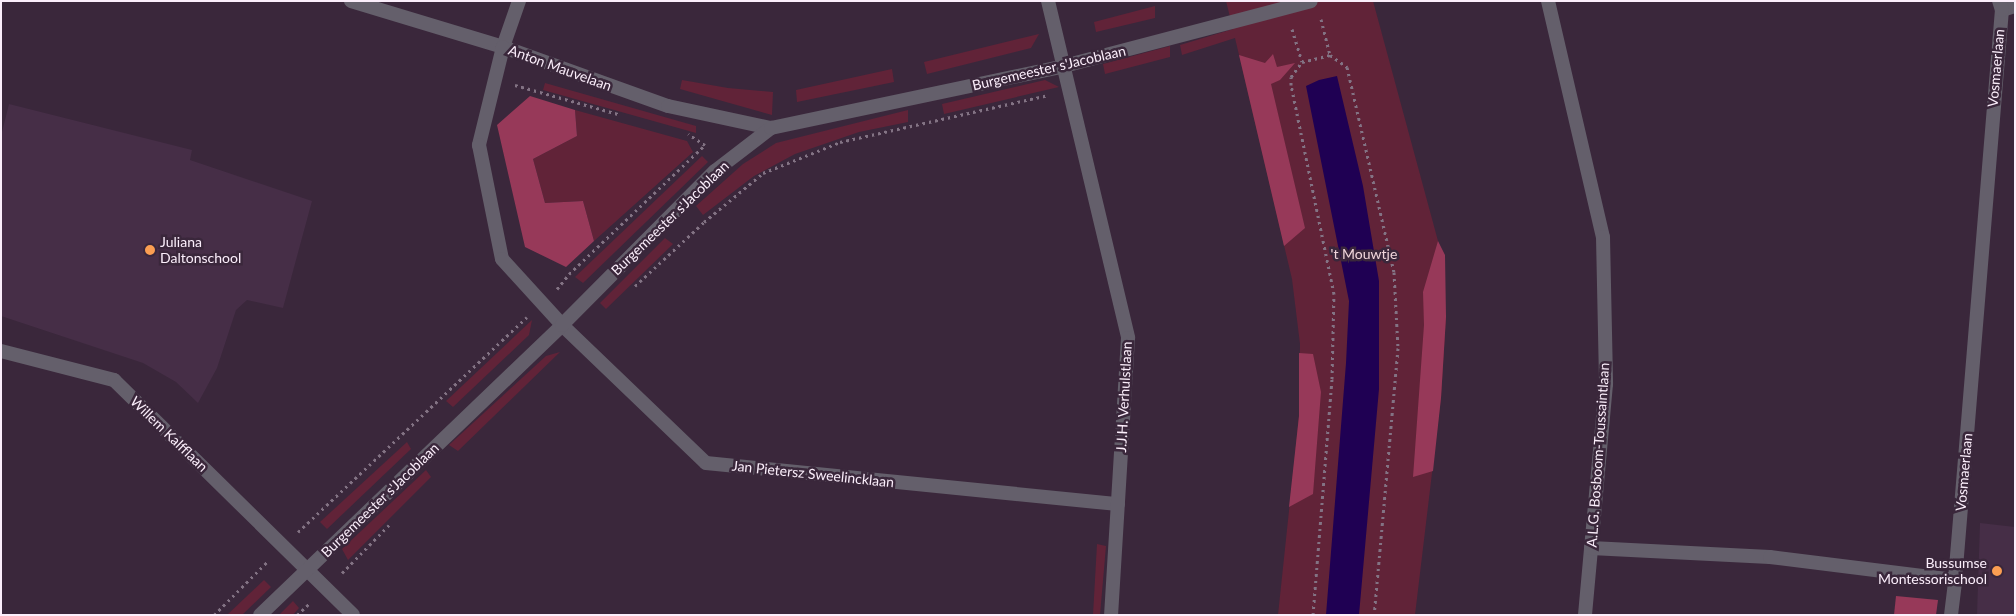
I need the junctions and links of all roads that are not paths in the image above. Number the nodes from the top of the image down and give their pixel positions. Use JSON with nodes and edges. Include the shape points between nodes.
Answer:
{"nodes":[{"id":1,"x":351,"y":1,"type":"edge"},
{"id":2,"x":519,"y":1,"type":"edge"},
{"id":3,"x":1048,"y":1,"type":"edge"},
{"id":4,"x":1311,"y":1,"type":"edge"},
{"id":5,"x":1548,"y":1,"type":"edge"},
{"id":6,"x":2005,"y":6,"type":"edge"},
{"id":7,"x":503,"y":47,"type":"junction"},
{"id":8,"x":1064,"y":66,"type":"junction"},
{"id":9,"x":771,"y":128,"type":"junction"},
{"id":10,"x":562,"y":325,"type":"junction"},
{"id":11,"x":1,"y":351,"type":"edge"},
{"id":12,"x":1118,"y":504,"type":"junction"},
{"id":13,"x":1591,"y":548,"type":"junction"},
{"id":14,"x":308,"y":569,"type":"junction"},
{"id":15,"x":1955,"y":580,"type":"junction"},
{"id":16,"x":260,"y":615,"type":"edge"},
{"id":17,"x":353,"y":615,"type":"edge"},
{"id":18,"x":1111,"y":615,"type":"edge"},
{"id":19,"x":1585,"y":615,"type":"edge"},
{"id":20,"x":1951,"y":615,"type":"edge"}],
"edges":[{"from":1,"to":7,"type":"street","name":"Anton Mauvelaan"},
{"from":2,"to":7,"type":"street","name":"Jan Pietersz Sweelincklaan"},
{"from":3,"to":8,"type":"street","name":"J.J.H. Verhulstlaan"},
{"from":4,"to":8,"type":"street","name":"Burgemeester s'Jacoblaan"},
{"from":5,"to":13,"type":"street","name":"A.L.G. Bosboom-Toussaintlaan","via":[[1603,237],[1606,384]]},
{"from":6,"to":15,"type":"street","name":"Vosmaerlaan"},
{"from":7,"to":9,"type":"street","name":"Anton Mauvelaan","via":[[668,106]]},
{"from":7,"to":10,"type":"street","name":"Jan Pietersz Sweelincklaan","via":[[479,145],[502,259]]},
{"from":8,"to":9,"type":"street","name":"Burgemeester s'Jacoblaan"},
{"from":8,"to":12,"type":"street","name":"J.J.H. Verhulstlaan","via":[[1128,338]]},
{"from":9,"to":10,"type":"street","name":"Burgemeester s'Jacoblaan","via":[[715,171]]},
{"from":10,"to":12,"type":"street","name":"Jan Pietersz Sweelincklaan","via":[[706,463]]},
{"from":10,"to":14,"type":"street","name":"Burgemeester s'Jacoblaan"},
{"from":11,"to":14,"type":"street","name":"Willem Kalfflaan","via":[[114,380]]},
{"from":12,"to":18,"type":"street","name":"J.J.H. Verhulstlaan"},
{"from":13,"to":15,"type":"street","via":[[1770,557]]},
{"from":13,"to":19,"type":"street","name":"A.L.G. Bosboom-Toussaintlaan"},
{"from":14,"to":16,"type":"street","name":"Burgemeester s'Jacoblaan"},
{"from":14,"to":17,"type":"street","name":"Willem Kalfflaan"},
{"from":15,"to":20,"type":"street","name":"Vosmaerlaan"}]}
